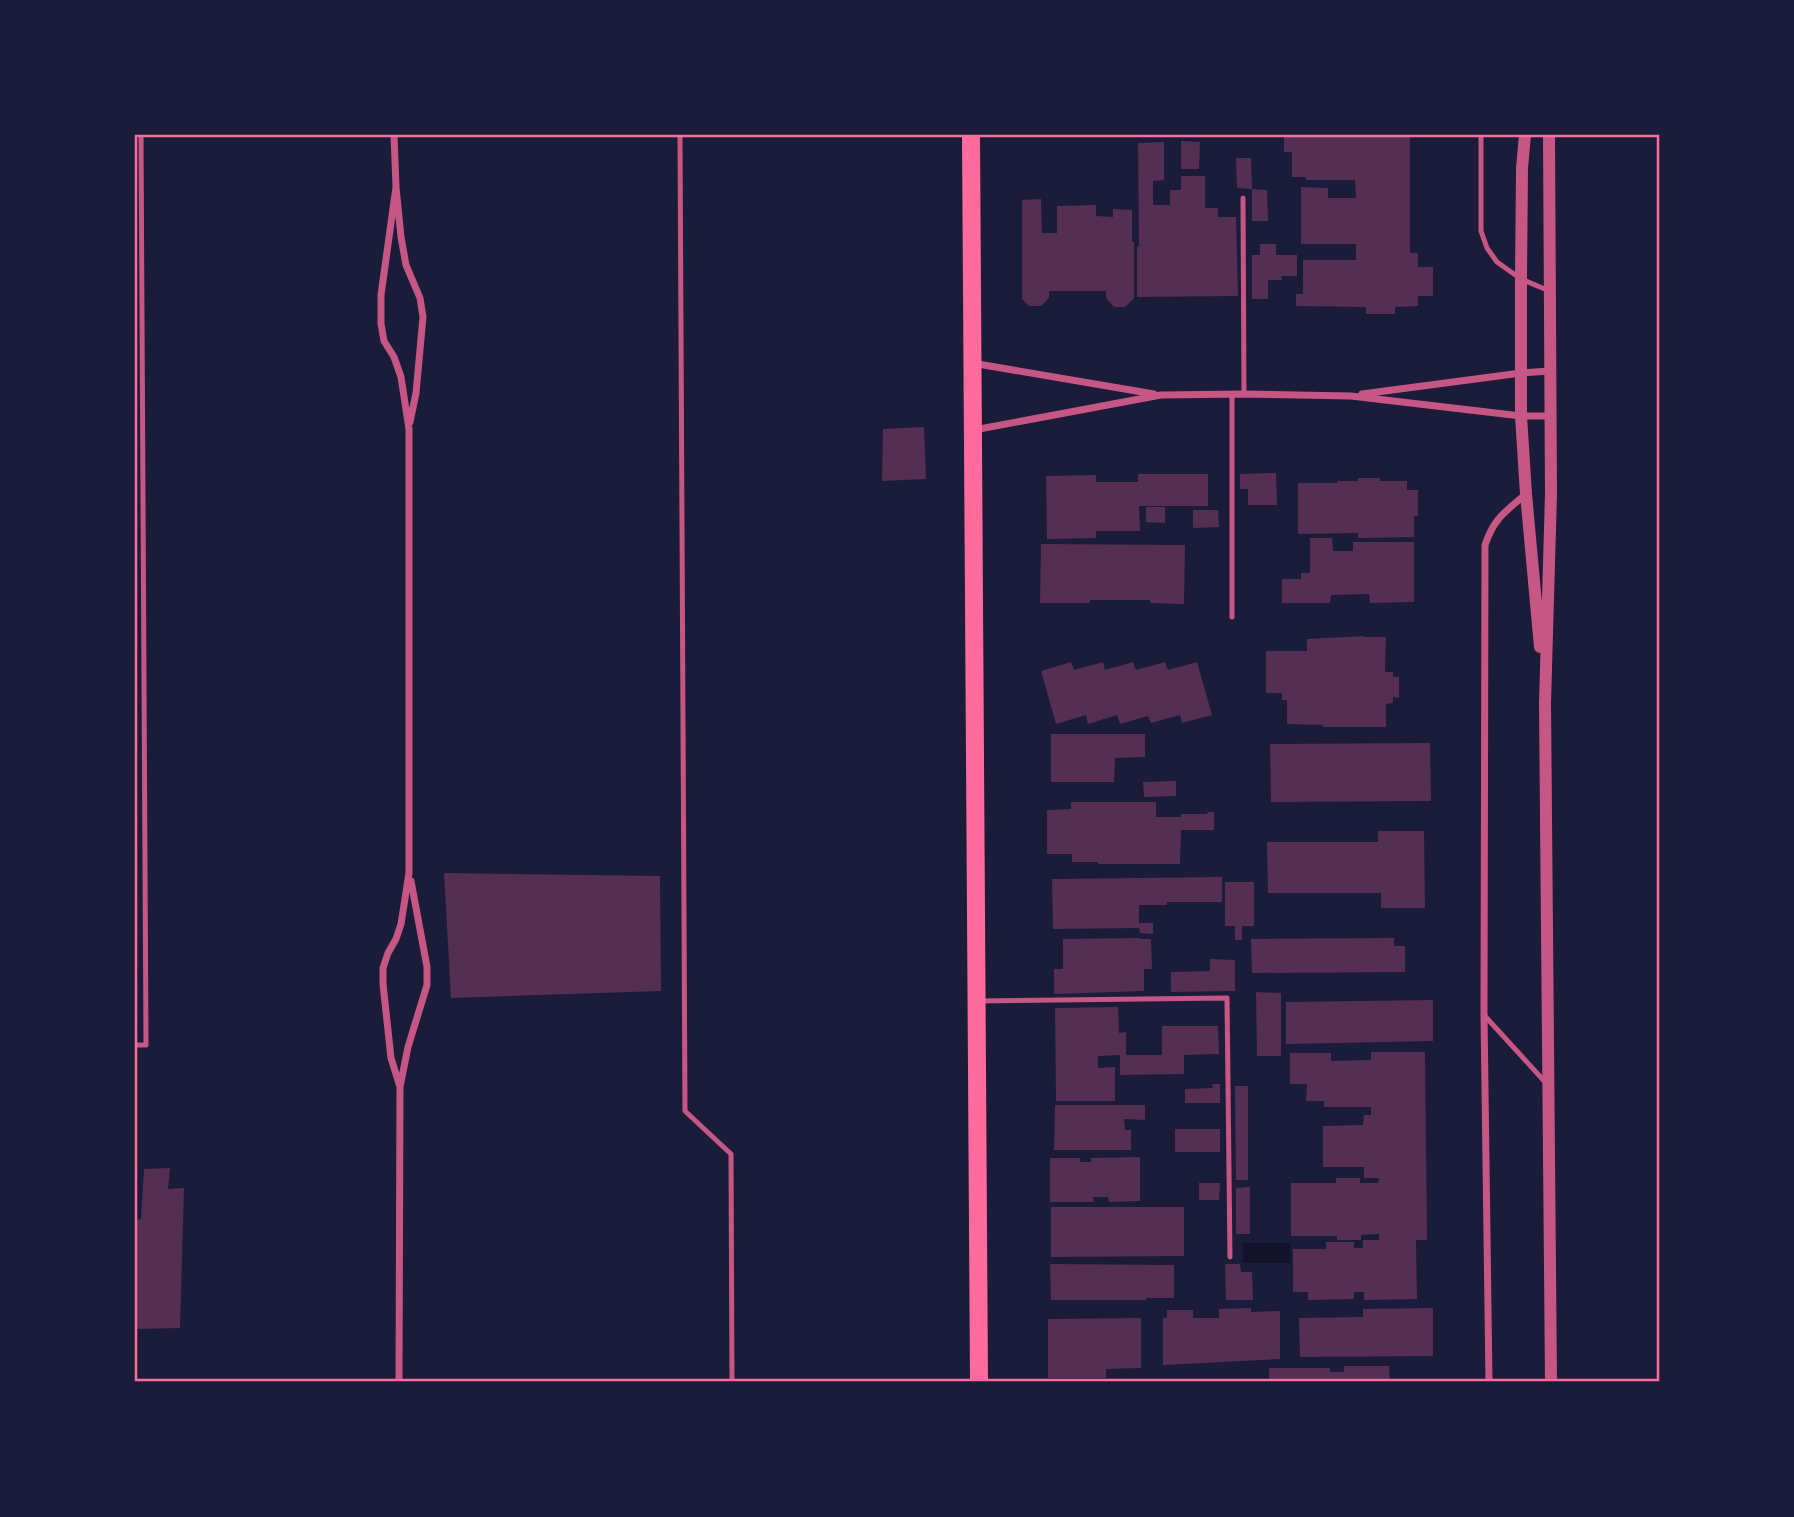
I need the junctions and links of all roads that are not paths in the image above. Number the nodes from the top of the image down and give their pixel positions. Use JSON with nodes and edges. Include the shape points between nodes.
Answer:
{"nodes":[{"id":1,"x":141,"y":135,"type":"edge"},
{"id":2,"x":394,"y":135,"type":"edge"},
{"id":3,"x":680,"y":135,"type":"edge"},
{"id":4,"x":971,"y":135,"type":"edge"},
{"id":5,"x":1481,"y":135,"type":"edge"},
{"id":6,"x":1525,"y":135,"type":"edge"},
{"id":7,"x":1549,"y":135,"type":"edge"},
{"id":8,"x":396,"y":187,"type":"junction"},
{"id":9,"x":1243,"y":198,"type":"dead end"},
{"id":10,"x":1521,"y":279,"type":"junction"},
{"id":11,"x":1550,"y":291,"type":"junction"},
{"id":12,"x":972,"y":363,"type":"junction"},
{"id":13,"x":1550,"y":371,"type":"junction"},
{"id":14,"x":1521,"y":373,"type":"junction"},
{"id":15,"x":1232,"y":394,"type":"junction"},
{"id":16,"x":1244,"y":394,"type":"junction"},
{"id":17,"x":1161,"y":395,"type":"junction"},
{"id":18,"x":1351,"y":396,"type":"junction"},
{"id":19,"x":1521,"y":416,"type":"junction"},
{"id":20,"x":1552,"y":416,"type":"junction"},
{"id":21,"x":409,"y":429,"type":"junction"},
{"id":22,"x":974,"y":430,"type":"junction"},
{"id":23,"x":1526,"y":494,"type":"junction"},
{"id":24,"x":1232,"y":617,"type":"dead end"},
{"id":25,"x":1545,"y":703,"type":"junction"},
{"id":26,"x":409,"y":873,"type":"junction"},
{"id":27,"x":975,"y":1001,"type":"junction"},
{"id":28,"x":1483,"y":1015,"type":"junction"},
{"id":29,"x":135,"y":1045,"type":"edge"},
{"id":30,"x":1548,"y":1085,"type":"junction"},
{"id":31,"x":400,"y":1087,"type":"junction"},
{"id":32,"x":1230,"y":1258,"type":"dead end"},
{"id":33,"x":398,"y":1382,"type":"edge"},
{"id":34,"x":732,"y":1382,"type":"edge"},
{"id":35,"x":979,"y":1382,"type":"edge"},
{"id":36,"x":1489,"y":1382,"type":"edge"},
{"id":37,"x":1551,"y":1382,"type":"edge"}],
"edges":[{"from":1,"to":29,"type":"lane","via":[[146,1045]]},
{"from":2,"to":8,"type":"street"},
{"from":3,"to":34,"type":"lane","via":[[685,1111],[731,1154]]},
{"from":4,"to":12,"type":"main road"},
{"from":5,"to":10,"type":"lane","via":[[1481,231],[1497,262]]},
{"from":6,"to":10,"type":"street"},
{"from":7,"to":11,"type":"street"},
{"from":8,"to":21,"type":"street","via":[[406,265],[423,317]]},
{"from":8,"to":21,"type":"street","via":[[381,324],[401,377]]},
{"from":9,"to":16,"type":"lane"},
{"from":10,"to":11,"type":"lane"},
{"from":10,"to":14,"type":"street"},
{"from":11,"to":13,"type":"street"},
{"from":12,"to":17,"type":"street"},
{"from":12,"to":22,"type":"main road"},
{"from":13,"to":14,"type":"street"},
{"from":13,"to":20,"type":"street"},
{"from":14,"to":18,"type":"street"},
{"from":14,"to":19,"type":"street"},
{"from":15,"to":16,"type":"street"},
{"from":15,"to":17,"type":"street"},
{"from":15,"to":24,"type":"lane"},
{"from":16,"to":18,"type":"street"},
{"from":17,"to":22,"type":"street"},
{"from":18,"to":19,"type":"street"},
{"from":19,"to":20,"type":"street"},
{"from":19,"to":23,"type":"street"},
{"from":20,"to":25,"type":"street"},
{"from":21,"to":26,"type":"street"},
{"from":22,"to":27,"type":"main road"},
{"from":23,"to":25,"type":"street"},
{"from":23,"to":28,"type":"street","via":[[1501,515],[1485,545]]},
{"from":25,"to":30,"type":"street"},
{"from":26,"to":31,"type":"street","via":[[427,985]]},
{"from":26,"to":31,"type":"street","via":[[401,924],[383,968],[391,1058]]},
{"from":27,"to":32,"type":"lane","via":[[1227,998]]},
{"from":27,"to":35,"type":"main road"},
{"from":28,"to":30,"type":"lane"},
{"from":28,"to":36,"type":"street"},
{"from":30,"to":37,"type":"street"},
{"from":31,"to":33,"type":"street"}]}
